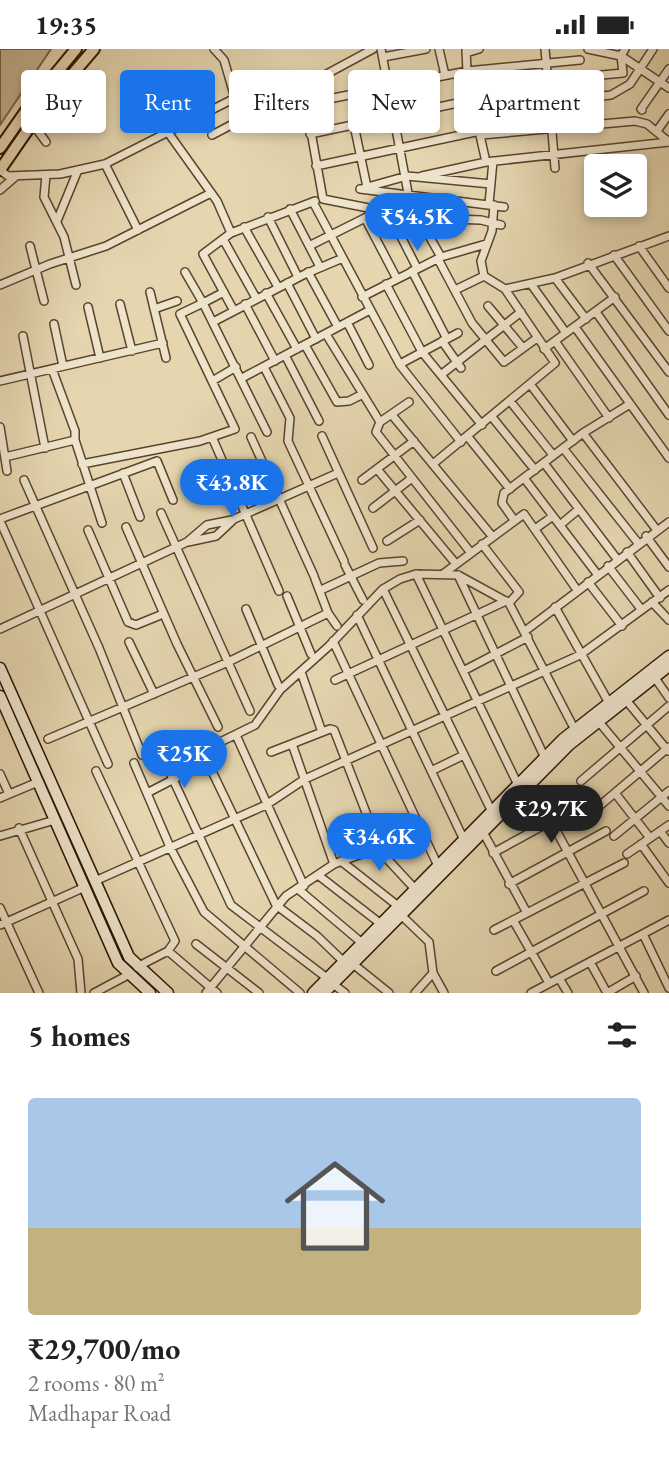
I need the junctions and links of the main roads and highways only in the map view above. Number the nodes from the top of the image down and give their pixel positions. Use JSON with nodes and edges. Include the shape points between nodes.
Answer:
{"nodes":[{"id":1,"x":76,"y":49,"type":"edge"},
{"id":2,"x":94,"y":49,"type":"edge"},
{"id":3,"x":0,"y":148,"type":"edge"},
{"id":4,"x":0,"y":170,"type":"edge"},
{"id":5,"x":669,"y":656,"type":"edge"},
{"id":6,"x":669,"y":666,"type":"edge"},
{"id":7,"x":0,"y":668,"type":"edge"},
{"id":8,"x":0,"y":696,"type":"edge"},
{"id":9,"x":4,"y":717,"type":"edge"},
{"id":10,"x":400,"y":911,"type":"junction"},
{"id":11,"x":348,"y":963,"type":"junction"},
{"id":12,"x":330,"y":981,"type":"junction"},
{"id":13,"x":150,"y":993,"type":"edge"},
{"id":14,"x":167,"y":993,"type":"edge"},
{"id":15,"x":313,"y":993,"type":"edge"},
{"id":16,"x":324,"y":993,"type":"edge"}],
"edges":[{"from":1,"to":3,"type":"main road"},
{"from":2,"to":4,"type":"main road","via":[[32,123]]},
{"from":5,"to":10,"type":"main road","via":[[545,758],[415,890]]},
{"from":6,"to":10,"type":"main road","via":[[569,745]]},
{"from":7,"to":14,"type":"main road","via":[[129,957]]},
{"from":8,"to":9,"type":"main road"},
{"from":9,"to":13,"type":"main road","via":[[38,782],[118,963]]},
{"from":10,"to":11,"type":"main road"},
{"from":10,"to":11,"type":"main road","via":[[381,924]]},
{"from":11,"to":12,"type":"main road"},
{"from":12,"to":15,"type":"main road"},
{"from":12,"to":16,"type":"main road"}]}
